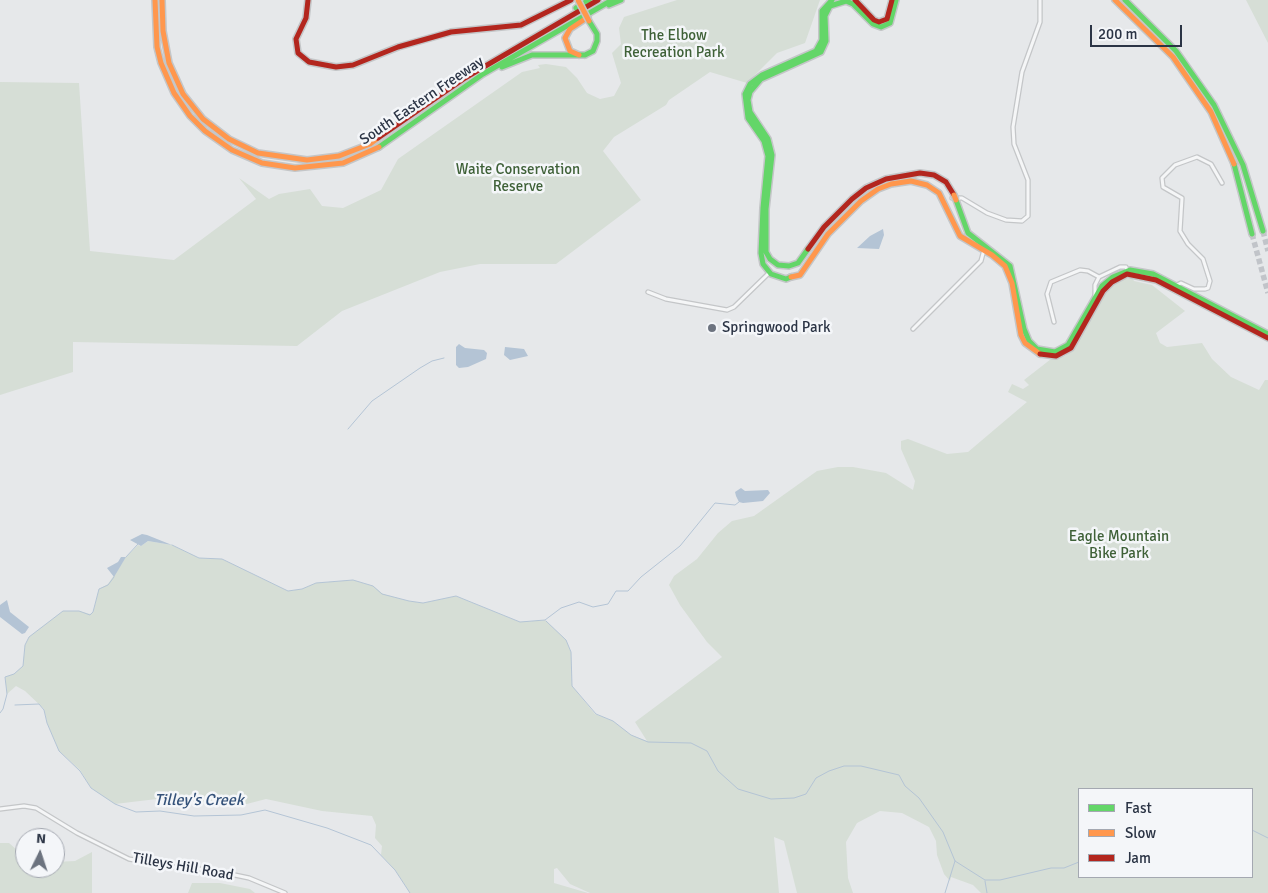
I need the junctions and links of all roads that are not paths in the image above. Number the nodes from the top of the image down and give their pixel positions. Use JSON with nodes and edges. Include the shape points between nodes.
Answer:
{"nodes":[{"id":1,"x":154,"y":0,"type":"edge"},
{"id":2,"x":162,"y":0,"type":"edge"},
{"id":3,"x":308,"y":0,"type":"edge"},
{"id":4,"x":571,"y":0,"type":"edge"},
{"id":5,"x":578,"y":0,"type":"edge"},
{"id":6,"x":589,"y":0,"type":"edge"},
{"id":7,"x":598,"y":0,"type":"edge"},
{"id":8,"x":612,"y":0,"type":"edge"},
{"id":9,"x":621,"y":0,"type":"edge"},
{"id":10,"x":832,"y":0,"type":"edge"},
{"id":11,"x":855,"y":0,"type":"edge"},
{"id":12,"x":894,"y":0,"type":"edge"},
{"id":13,"x":1040,"y":0,"type":"edge"},
{"id":14,"x":1116,"y":0,"type":"edge"},
{"id":15,"x":1125,"y":0,"type":"edge"},
{"id":16,"x":544,"y":30,"type":"junction"},
{"id":17,"x":585,"y":56,"type":"junction"},
{"id":18,"x":455,"y":93,"type":"junction"},
{"id":19,"x":1222,"y":183,"type":"dead end"},
{"id":20,"x":954,"y":198,"type":"junction"},
{"id":21,"x":1263,"y":230,"type":"dead end"},
{"id":22,"x":1252,"y":234,"type":"tunnel mouth"},
{"id":23,"x":984,"y":249,"type":"junction"},
{"id":24,"x":770,"y":259,"type":"junction"},
{"id":25,"x":777,"y":264,"type":"junction"},
{"id":26,"x":769,"y":273,"type":"junction"},
{"id":27,"x":1127,"y":273,"type":"junction"},
{"id":28,"x":1099,"y":277,"type":"junction"},
{"id":29,"x":1174,"y":287,"type":"junction"},
{"id":30,"x":648,"y":292,"type":"dead end"},
{"id":31,"x":1095,"y":296,"type":"junction"},
{"id":32,"x":1054,"y":322,"type":"dead end"},
{"id":33,"x":913,"y":329,"type":"dead end"},
{"id":34,"x":1268,"y":334,"type":"edge"},
{"id":35,"x":1268,"y":338,"type":"edge"},
{"id":36,"x":0,"y":809,"type":"edge"},
{"id":37,"x":286,"y":893,"type":"edge"}],
"edges":[{"from":1,"to":18,"type":"main road","name":"South Eastern Freeway","via":[[161,63],[183,107],[218,141],[262,163],[311,168],[359,157],[388,142]]},
{"from":2,"to":16,"type":"main road","name":"South Eastern Freeway","via":[[169,63],[192,106],[229,139],[258,153],[290,160],[339,156],[370,144],[465,78]]},
{"from":3,"to":4,"type":"main road","via":[[306,18],[296,39],[298,52],[309,62],[336,67],[353,65],[398,47],[451,32],[521,25]]},
{"from":5,"to":17,"type":"main road","bridge":true,"via":[[597,34],[593,51]]},
{"from":6,"to":16,"type":"main road"},
{"from":7,"to":16,"type":"main road","name":"South Eastern Freeway"},
{"from":8,"to":18,"type":"main road","name":"South Eastern Freeway"},
{"from":9,"to":17,"type":"main road","via":[[592,14],[568,33],[565,42],[570,51]]},
{"from":10,"to":26,"type":"main road","via":[[822,11],[822,40],[816,51],[762,75],[750,84],[746,94],[748,118],[764,141],[768,156],[761,252]]},
{"from":11,"to":12,"type":"main road","via":[[879,22],[887,18]]},
{"from":12,"to":24,"type":"main road","via":[[890,24],[881,27],[873,24],[854,4],[846,1],[830,6],[825,16],[826,41],[821,52],[761,80],[750,92],[750,112],[772,150],[765,242]]},
{"from":13,"to":20,"type":"street","via":[[1040,22],[1022,72],[1013,127],[1014,144],[1028,180],[1028,216],[1022,221],[1006,220],[962,198]]},
{"from":14,"to":22,"type":"main road","via":[[1173,57],[1211,112],[1238,172]]},
{"from":15,"to":21,"type":"main road","via":[[1176,51],[1214,106],[1243,165]]},
{"from":17,"to":18,"type":"main road","via":[[543,54],[524,57]]},
{"from":19,"to":29,"type":"street","via":[[1211,164],[1197,157],[1174,165],[1162,178],[1163,187],[1183,200],[1180,231],[1203,259],[1210,279],[1208,288],[1194,289],[1181,283]]},
{"from":20,"to":23,"type":"main road","via":[[966,229]]},
{"from":20,"to":25,"type":"main road","via":[[946,182],[934,175],[911,174],[886,179],[852,199],[824,227],[798,263],[788,266]]},
{"from":23,"to":26,"type":"main road","via":[[960,236],[939,193],[921,183],[906,182],[878,189],[861,201],[828,234],[808,266],[797,276],[783,279]]},
{"from":23,"to":27,"type":"main road","via":[[1009,274],[1025,343],[1045,356],[1071,348],[1103,291]]},
{"from":23,"to":31,"type":"main road","via":[[1000,256],[1010,266],[1016,281],[1024,329],[1028,341],[1037,349],[1054,352],[1068,345]]},
{"from":23,"to":33,"type":"street","via":[[981,261]]},
{"from":24,"to":25,"type":"main road"},
{"from":24,"to":26,"type":"main road","via":[[767,264]]},
{"from":25,"to":26,"type":"main road"},
{"from":26,"to":30,"type":"street","via":[[727,310],[666,299]]},
{"from":27,"to":28,"type":"street","via":[[1126,267],[1120,267]]},
{"from":27,"to":29,"type":"main road"},
{"from":27,"to":31,"type":"main road","via":[[1108,280]]},
{"from":28,"to":31,"type":"street"},
{"from":28,"to":32,"type":"street","via":[[1080,270],[1051,282],[1047,294]]},
{"from":29,"to":34,"type":"main road"},
{"from":29,"to":35,"type":"main road"},
{"from":36,"to":37,"type":"street","name":"Tilleys Hill Road","via":[[36,808],[129,859],[249,878]]}]}
